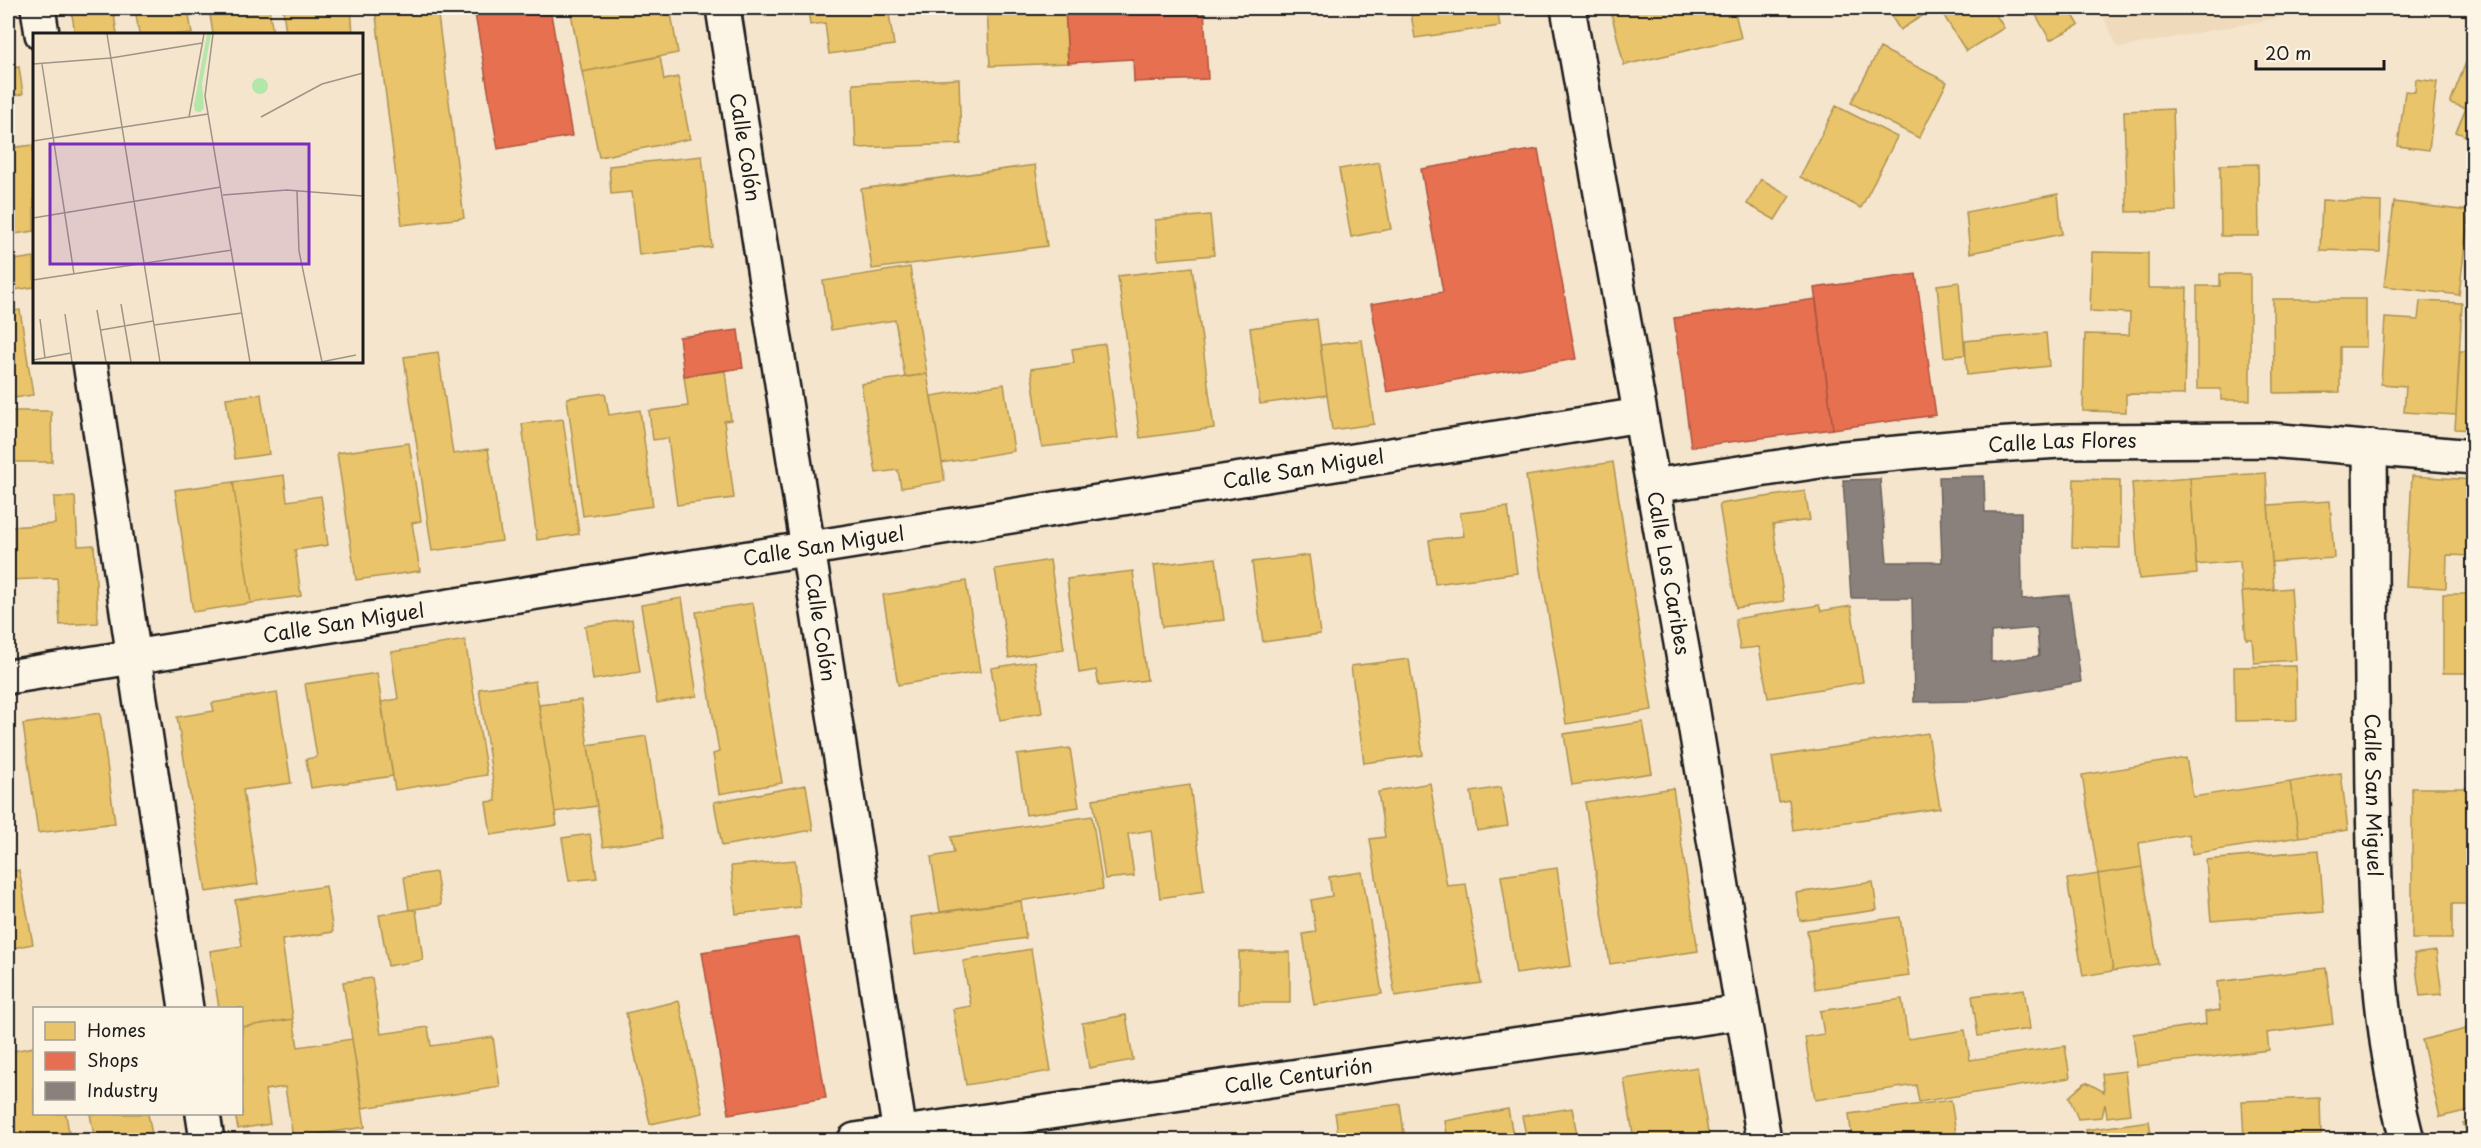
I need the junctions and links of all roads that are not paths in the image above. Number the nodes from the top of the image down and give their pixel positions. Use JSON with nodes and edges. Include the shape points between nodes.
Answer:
{"nodes":[{"id":1,"x":38,"y":8,"type":"edge"},
{"id":2,"x":723,"y":8,"type":"edge"},
{"id":3,"x":1568,"y":8,"type":"edge"},
{"id":4,"x":42,"y":33,"type":"edge"},
{"id":5,"x":90,"y":363,"type":"edge"},
{"id":6,"x":1641,"y":415,"type":"junction"},
{"id":7,"x":2370,"y":447,"type":"junction"},
{"id":8,"x":2474,"y":457,"type":"edge"},
{"id":9,"x":1653,"y":486,"type":"junction"},
{"id":10,"x":808,"y":548,"type":"junction"},
{"id":11,"x":133,"y":656,"type":"junction"},
{"id":12,"x":8,"y":676,"type":"edge"},
{"id":13,"x":186,"y":1007,"type":"edge"},
{"id":14,"x":1743,"y":1012,"type":"junction"},
{"id":15,"x":203,"y":1115,"type":"edge"},
{"id":16,"x":900,"y":1137,"type":"edge"},
{"id":17,"x":207,"y":1140,"type":"edge"},
{"id":18,"x":855,"y":1140,"type":"edge"},
{"id":19,"x":1764,"y":1140,"type":"edge"},
{"id":20,"x":2407,"y":1140,"type":"edge"}],
"edges":[{"from":1,"to":4,"type":"street"},
{"from":2,"to":10,"type":"street","name":"Calle Colón"},
{"from":3,"to":6,"type":"street","name":"Calle Los Caribes"},
{"from":5,"to":11,"type":"street"},
{"from":6,"to":9,"type":"street","name":"Calle Los Caribes"},
{"from":6,"to":10,"type":"street","name":"Calle San Miguel"},
{"from":7,"to":8,"type":"street","name":"Calle Las Flores"},
{"from":7,"to":9,"type":"street","name":"Calle Las Flores","via":[[2269,441],[2060,441],[1833,459]]},
{"from":7,"to":20,"type":"street","name":"Calle San Miguel","via":[[2377,956],[2396,1100]]},
{"from":9,"to":14,"type":"street","name":"Calle Los Caribes"},
{"from":10,"to":11,"type":"street","name":"Calle San Miguel"},
{"from":10,"to":16,"type":"street","name":"Calle Colón"},
{"from":11,"to":12,"type":"street","name":"Calle San Miguel"},
{"from":11,"to":13,"type":"street"},
{"from":14,"to":16,"type":"street","name":"Calle Centurión"},
{"from":14,"to":19,"type":"street","name":"Calle Los Caribes"},
{"from":15,"to":17,"type":"street"},
{"from":16,"to":18,"type":"street","name":"Calle Centurión"}]}
